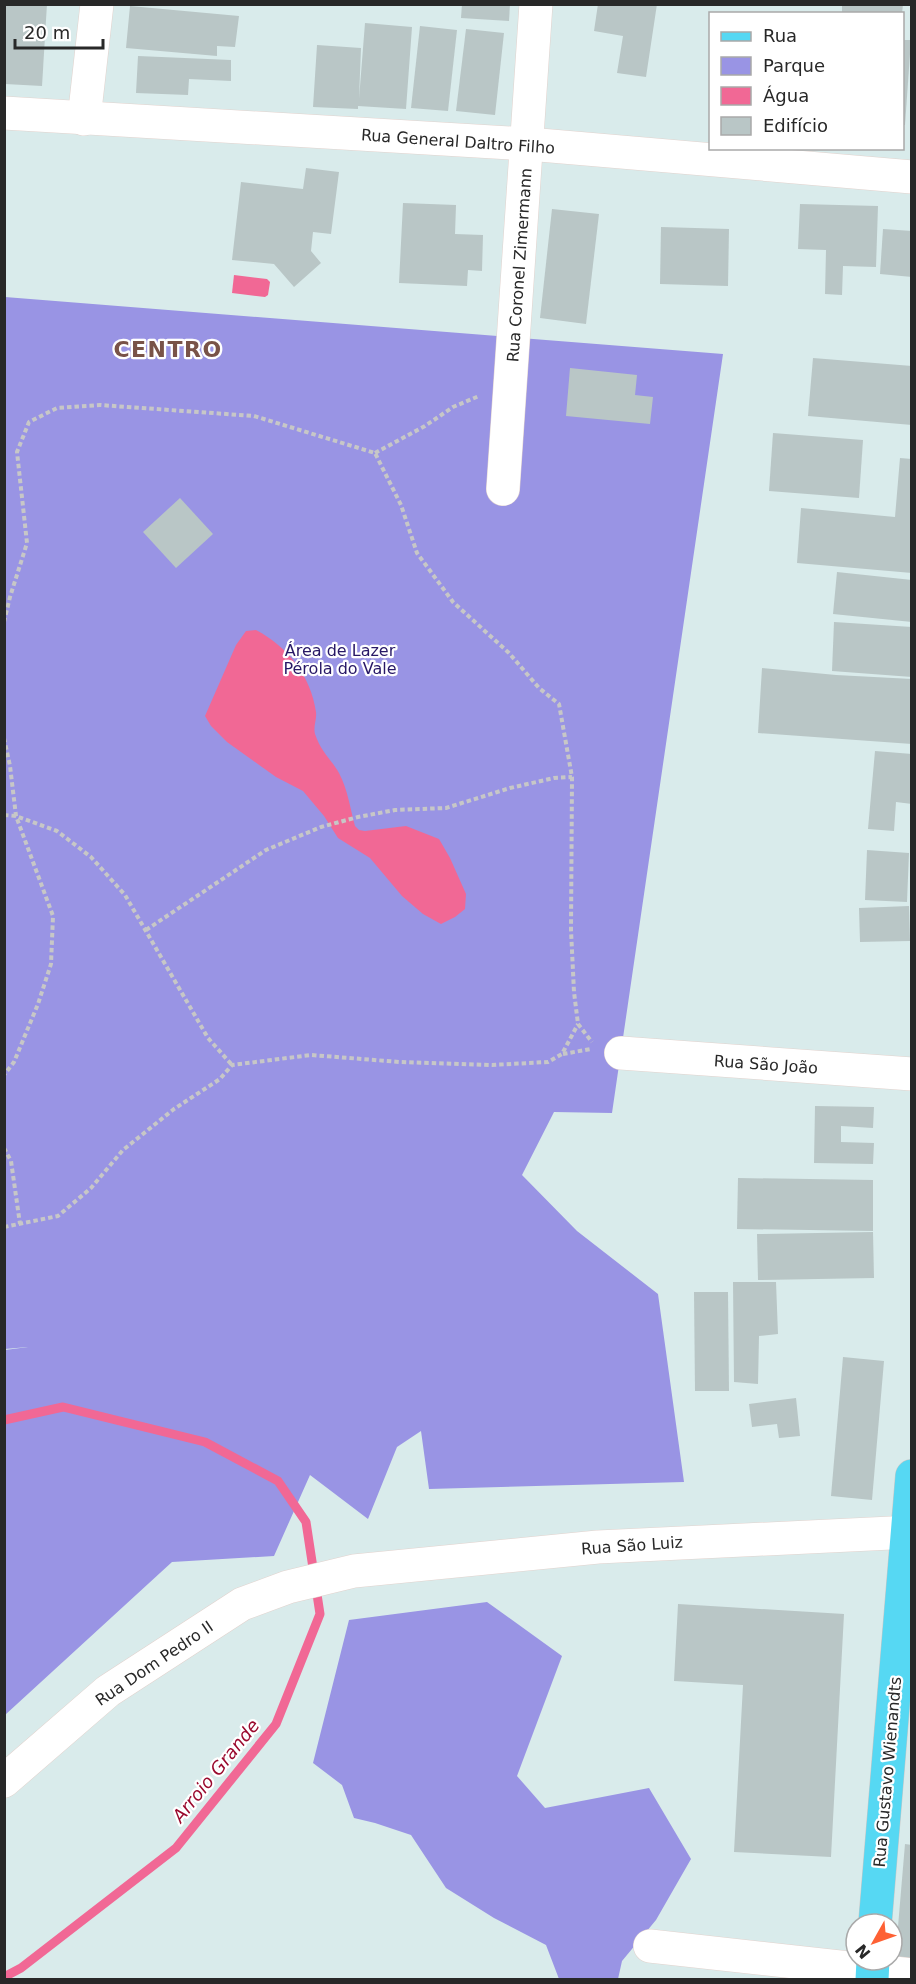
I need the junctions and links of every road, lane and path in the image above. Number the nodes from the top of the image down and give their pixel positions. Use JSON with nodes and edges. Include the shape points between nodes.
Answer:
{"nodes":[{"id":1,"x":97,"y":4,"type":"edge"},
{"id":2,"x":536,"y":4,"type":"edge"},
{"id":3,"x":4,"y":113,"type":"edge"},
{"id":4,"x":84,"y":119,"type":"junction"},
{"id":5,"x":528,"y":144,"type":"junction"},
{"id":6,"x":912,"y":177,"type":"edge"},
{"id":7,"x":488,"y":392,"type":"dead end"},
{"id":8,"x":375,"y":453,"type":"junction"},
{"id":9,"x":503,"y":489,"type":"dead end"},
{"id":10,"x":4,"y":622,"type":"edge"},
{"id":11,"x":4,"y":738,"type":"edge"},
{"id":12,"x":572,"y":777,"type":"junction"},
{"id":13,"x":4,"y":815,"type":"edge"},
{"id":14,"x":16,"y":816,"type":"junction"},
{"id":15,"x":146,"y":930,"type":"junction"},
{"id":16,"x":578,"y":1024,"type":"junction"},
{"id":17,"x":621,"y":1053,"type":"dead end"},
{"id":18,"x":562,"y":1054,"type":"junction"},
{"id":19,"x":232,"y":1065,"type":"junction"},
{"id":20,"x":912,"y":1074,"type":"edge"},
{"id":21,"x":4,"y":1075,"type":"edge"},
{"id":22,"x":4,"y":1148,"type":"edge"},
{"id":23,"x":20,"y":1224,"type":"junction"},
{"id":24,"x":4,"y":1227,"type":"edge"},
{"id":25,"x":912,"y":1476,"type":"edge"},
{"id":26,"x":909,"y":1532,"type":"edge"},
{"id":27,"x":288,"y":1587,"type":"joint"},
{"id":28,"x":4,"y":1781,"type":"edge"},
{"id":29,"x":876,"y":1912,"type":"edge"},
{"id":30,"x":650,"y":1946,"type":"dead end"},
{"id":31,"x":844,"y":1967,"type":"edge"},
{"id":32,"x":889,"y":1972,"type":"edge"},
{"id":33,"x":912,"y":1975,"type":"edge"}],
"edges":[{"from":1,"to":4,"type":"street"},
{"from":2,"to":5,"type":"street","name":"Rua Coronel Zimermann"},
{"from":3,"to":4,"type":"street","name":"Rua General Daltro Filho"},
{"from":4,"to":5,"type":"street","name":"Rua General Daltro Filho"},
{"from":5,"to":6,"type":"street","name":"Rua General Daltro Filho"},
{"from":5,"to":9,"type":"street","name":"Rua Coronel Zimermann"},
{"from":7,"to":8,"type":"path","via":[[453,407]]},
{"from":8,"to":10,"type":"path","via":[[255,416],[100,405],[57,408],[29,422],[17,452],[27,543]]},
{"from":8,"to":12,"type":"path","via":[[401,506],[417,553],[447,594],[559,704]]},
{"from":11,"to":14,"type":"path"},
{"from":12,"to":15,"type":"path","via":[[510,788],[446,808],[395,810],[321,828],[266,850]]},
{"from":12,"to":16,"type":"path","via":[[571,930]]},
{"from":13,"to":14,"type":"path"},
{"from":14,"to":15,"type":"path","via":[[57,831],[91,856],[125,895]]},
{"from":14,"to":21,"type":"path","via":[[53,916],[53,928],[51,964],[41,994],[14,1062]]},
{"from":15,"to":19,"type":"path","via":[[208,1038]]},
{"from":16,"to":18,"type":"path"},
{"from":16,"to":18,"type":"path","via":[[597,1048]]},
{"from":17,"to":20,"type":"street","name":"Rua São João"},
{"from":18,"to":19,"type":"path","via":[[548,1062],[492,1065],[311,1055]]},
{"from":19,"to":23,"type":"path","via":[[220,1079],[123,1150],[91,1188],[58,1216]]},
{"from":22,"to":23,"type":"path","via":[[11,1161]]},
{"from":23,"to":24,"type":"path"},
{"from":25,"to":26,"type":"main road","name":"Rua Gustavo Wienandts"},
{"from":26,"to":27,"type":"street","name":"Rua São Luiz","via":[[598,1547],[354,1571]]},
{"from":26,"to":29,"type":"main road","name":"Rua Gustavo Wienandts"},
{"from":27,"to":28,"type":"street","name":"Rua Dom Pedro II","via":[[242,1604],[108,1691]]},
{"from":30,"to":31,"type":"street"},
{"from":32,"to":33,"type":"street"}]}
